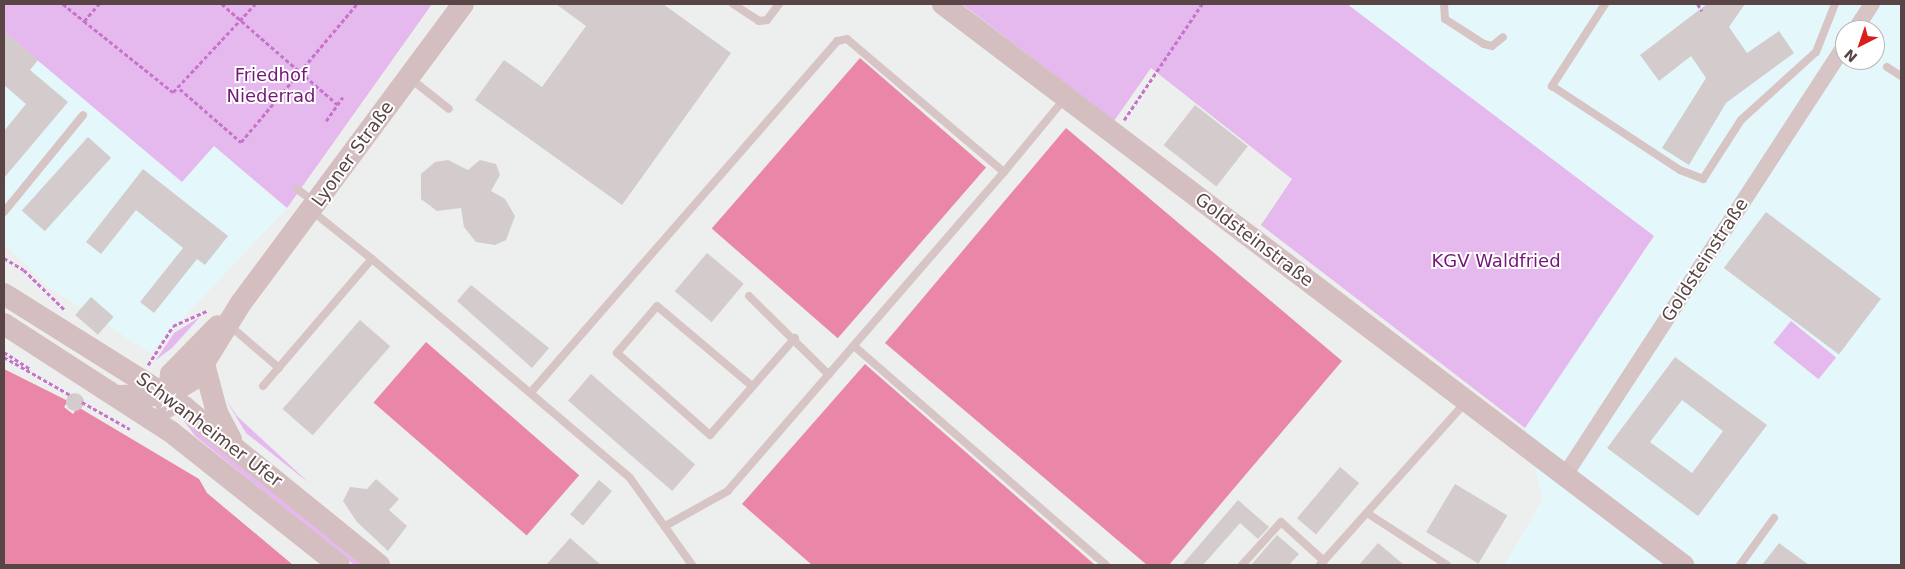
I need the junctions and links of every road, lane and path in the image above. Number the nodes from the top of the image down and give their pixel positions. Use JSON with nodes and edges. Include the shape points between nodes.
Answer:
{"nodes":[{"id":1,"x":63,"y":4,"type":"edge"},
{"id":2,"x":99,"y":4,"type":"edge"},
{"id":3,"x":222,"y":4,"type":"edge"},
{"id":4,"x":255,"y":4,"type":"edge"},
{"id":5,"x":357,"y":4,"type":"edge"},
{"id":6,"x":463,"y":4,"type":"edge"},
{"id":7,"x":733,"y":4,"type":"edge"},
{"id":8,"x":779,"y":4,"type":"edge"},
{"id":9,"x":943,"y":4,"type":"edge"},
{"id":10,"x":1202,"y":4,"type":"edge"},
{"id":11,"x":1444,"y":4,"type":"edge"},
{"id":12,"x":1605,"y":4,"type":"edge"},
{"id":13,"x":1698,"y":4,"type":"edge"},
{"id":14,"x":1835,"y":4,"type":"edge"},
{"id":15,"x":1872,"y":4,"type":"edge"},
{"id":16,"x":1702,"y":11,"type":"dead end"},
{"id":17,"x":240,"y":20,"type":"junction"},
{"id":18,"x":1861,"y":20,"type":"edge"},
{"id":19,"x":84,"y":21,"type":"junction"},
{"id":20,"x":1504,"y":37,"type":"dead end"},
{"id":21,"x":1835,"y":60,"type":"edge"},
{"id":22,"x":1887,"y":67,"type":"dead end"},
{"id":23,"x":300,"y":72,"type":"junction"},
{"id":24,"x":1901,"y":76,"type":"edge"},
{"id":25,"x":410,"y":78,"type":"junction"},
{"id":26,"x":180,"y":89,"type":"junction"},
{"id":27,"x":1066,"y":96,"type":"junction"},
{"id":28,"x":343,"y":98,"type":"dead end"},
{"id":29,"x":338,"y":104,"type":"junction"},
{"id":30,"x":449,"y":109,"type":"dead end"},
{"id":31,"x":83,"y":115,"type":"dead end"},
{"id":32,"x":326,"y":121,"type":"dead end"},
{"id":33,"x":1114,"y":133,"type":"junction"},
{"id":34,"x":1004,"y":172,"type":"junction"},
{"id":35,"x":297,"y":189,"type":"dead end"},
{"id":36,"x":314,"y":207,"type":"junction"},
{"id":37,"x":4,"y":212,"type":"edge"},
{"id":38,"x":372,"y":259,"type":"junction"},
{"id":39,"x":4,"y":294,"type":"edge"},
{"id":40,"x":749,"y":296,"type":"dead end"},
{"id":41,"x":241,"y":303,"type":"junction"},
{"id":42,"x":204,"y":311,"type":"dead end"},
{"id":43,"x":4,"y":324,"type":"edge"},
{"id":44,"x":228,"y":325,"type":"junction"},
{"id":45,"x":174,"y":326,"type":"dead end"},
{"id":46,"x":794,"y":338,"type":"junction"},
{"id":47,"x":854,"y":346,"type":"junction"},
{"id":48,"x":4,"y":352,"type":"edge"},
{"id":49,"x":4,"y":357,"type":"edge"},
{"id":50,"x":204,"y":364,"type":"junction"},
{"id":51,"x":279,"y":368,"type":"junction"},
{"id":52,"x":39,"y":375,"type":"junction"},
{"id":53,"x":829,"y":375,"type":"junction"},
{"id":54,"x":169,"y":384,"type":"junction"},
{"id":55,"x":263,"y":386,"type":"dead end"},
{"id":56,"x":752,"y":386,"type":"junction"},
{"id":57,"x":532,"y":391,"type":"junction"},
{"id":58,"x":72,"y":396,"type":"dead end"},
{"id":59,"x":118,"y":396,"type":"junction"},
{"id":60,"x":1466,"y":402,"type":"junction"},
{"id":61,"x":171,"y":432,"type":"junction"},
{"id":62,"x":236,"y":448,"type":"junction"},
{"id":63,"x":1565,"y":475,"type":"junction"},
{"id":64,"x":1367,"y":513,"type":"junction"},
{"id":65,"x":1774,"y":518,"type":"dead end"},
{"id":66,"x":665,"y":526,"type":"junction"},
{"id":67,"x":1322,"y":563,"type":"edge"},
{"id":68,"x":1443,"y":564,"type":"edge"},
{"id":69,"x":339,"y":565,"type":"edge"},
{"id":70,"x":379,"y":565,"type":"edge"},
{"id":71,"x":692,"y":565,"type":"edge"},
{"id":72,"x":1106,"y":565,"type":"edge"},
{"id":73,"x":1242,"y":565,"type":"edge"},
{"id":74,"x":1683,"y":565,"type":"edge"},
{"id":75,"x":1740,"y":565,"type":"edge"}],
"edges":[{"from":1,"to":19,"type":"path"},
{"from":2,"to":19,"type":"path"},
{"from":3,"to":17,"type":"path"},
{"from":4,"to":17,"type":"path"},
{"from":5,"to":23,"type":"path"},
{"from":6,"to":25,"type":"main road","name":"Lyoner Straße"},
{"from":7,"to":8,"type":"lane","via":[[759,21],[767,20]]},
{"from":9,"to":27,"type":"main road","name":"Goldsteinstraße"},
{"from":10,"to":33,"type":"path"},
{"from":11,"to":20,"type":"lane","via":[[1445,19],[1484,44],[1492,46]]},
{"from":12,"to":14,"type":"lane","via":[[1552,86],[1680,170],[1703,179],[1741,120],[1816,52]]},
{"from":13,"to":16,"type":"path"},
{"from":15,"to":18,"type":"street"},
{"from":17,"to":23,"type":"path"},
{"from":17,"to":26,"type":"path"},
{"from":19,"to":26,"type":"path","via":[[165,89]]},
{"from":21,"to":63,"type":"street","name":"Goldsteinstraße"},
{"from":22,"to":24,"type":"lane"},
{"from":23,"to":26,"type":"path","via":[[241,142]]},
{"from":23,"to":29,"type":"path"},
{"from":25,"to":30,"type":"lane"},
{"from":25,"to":36,"type":"main road","name":"Lyoner Straße"},
{"from":27,"to":33,"type":"main road","name":"Goldsteinstraße"},
{"from":27,"to":34,"type":"lane"},
{"from":28,"to":29,"type":"path"},
{"from":29,"to":32,"type":"path"},
{"from":31,"to":37,"type":"lane"},
{"from":33,"to":60,"type":"main road","name":"Goldsteinstraße"},
{"from":34,"to":47,"type":"lane"},
{"from":34,"to":57,"type":"lane","via":[[847,39],[836,41]]},
{"from":35,"to":36,"type":"lane"},
{"from":36,"to":38,"type":"lane"},
{"from":36,"to":41,"type":"main road","name":"Lyoner Straße"},
{"from":38,"to":51,"type":"lane"},
{"from":38,"to":57,"type":"lane"},
{"from":39,"to":54,"type":"main road","name":"Schwanheimer Ufer","via":[[84,346],[143,377]]},
{"from":40,"to":46,"type":"lane"},
{"from":41,"to":44,"type":"main road","name":"Lyoner Straße"},
{"from":41,"to":54,"type":"main road","name":"Lyoner Straße"},
{"from":42,"to":45,"type":"path"},
{"from":43,"to":59,"type":"main road","name":"Schwanheimer Ufer"},
{"from":44,"to":50,"type":"main road","name":"Lyoner Straße"},
{"from":44,"to":51,"type":"lane"},
{"from":46,"to":53,"type":"lane"},
{"from":46,"to":56,"type":"lane"},
{"from":47,"to":53,"type":"lane"},
{"from":47,"to":72,"type":"lane"},
{"from":48,"to":52,"type":"path"},
{"from":49,"to":52,"type":"path"},
{"from":50,"to":54,"type":"main road","name":"Lyoner Straße","via":[[187,386]]},
{"from":50,"to":62,"type":"main road","via":[[217,413]]},
{"from":51,"to":55,"type":"lane"},
{"from":52,"to":58,"type":"path"},
{"from":53,"to":66,"type":"lane","via":[[728,491]]},
{"from":54,"to":59,"type":"main road"},
{"from":54,"to":61,"type":"main road"},
{"from":54,"to":62,"type":"main road","name":"Schwanheimer Ufer"},
{"from":56,"to":56,"type":"lane","via":[[710,434],[617,353],[657,306]]},
{"from":57,"to":66,"type":"lane","via":[[630,478]]},
{"from":59,"to":61,"type":"main road","name":"Schwanheimer Ufer"},
{"from":60,"to":63,"type":"main road","name":"Goldsteinstraße"},
{"from":60,"to":64,"type":"lane"},
{"from":61,"to":69,"type":"main road","name":"Schwanheimer Ufer"},
{"from":62,"to":70,"type":"main road","name":"Schwanheimer Ufer"},
{"from":63,"to":74,"type":"main road","name":"Goldsteinstraße"},
{"from":64,"to":67,"type":"lane"},
{"from":64,"to":68,"type":"lane"},
{"from":65,"to":75,"type":"lane"},
{"from":66,"to":71,"type":"lane"},
{"from":67,"to":73,"type":"lane","via":[[1281,522]]}]}
